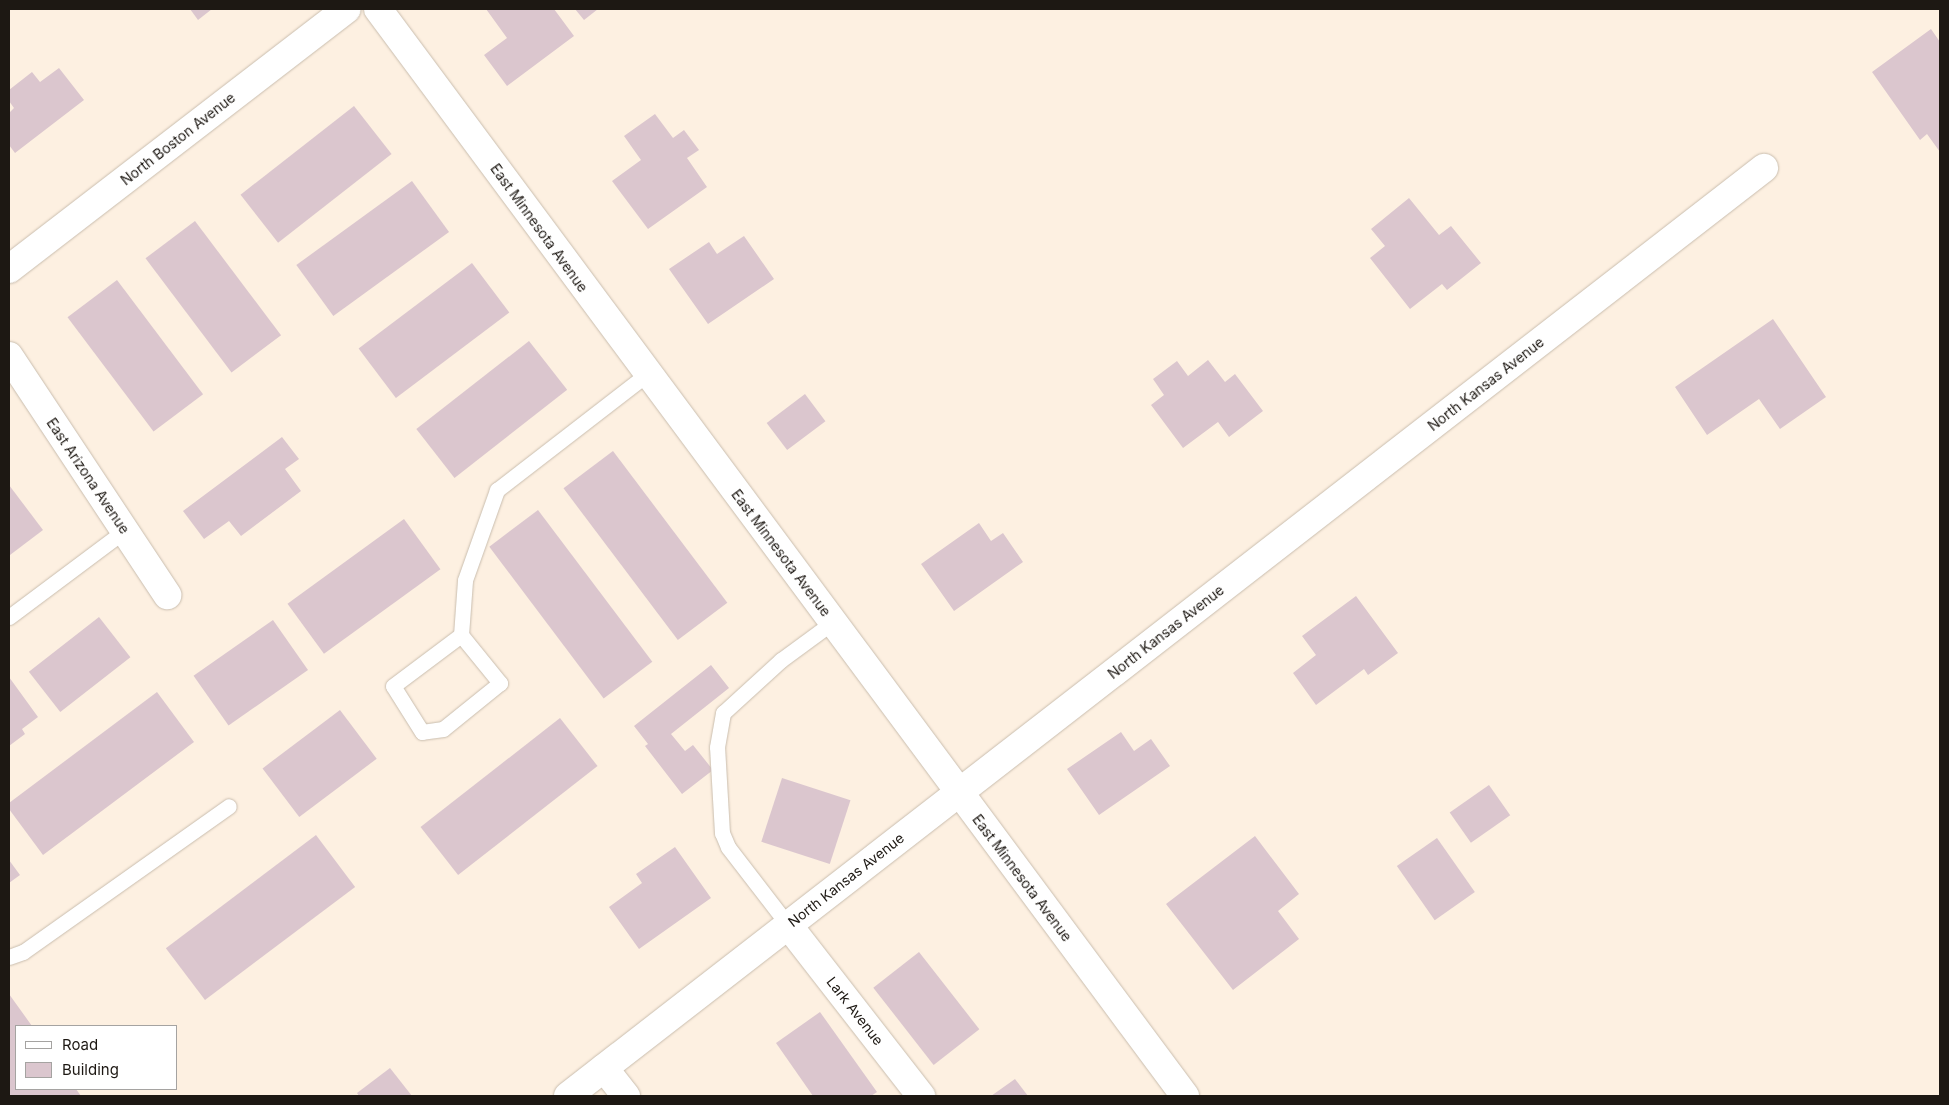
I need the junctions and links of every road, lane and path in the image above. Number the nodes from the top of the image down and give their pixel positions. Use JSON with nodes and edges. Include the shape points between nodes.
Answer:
{"nodes":[{"id":1,"x":347,"y":9,"type":"edge"},
{"id":2,"x":378,"y":9,"type":"edge"},
{"id":3,"x":1764,"y":168,"type":"dead end"},
{"id":4,"x":9,"y":269,"type":"edge"},
{"id":5,"x":9,"y":356,"type":"edge"},
{"id":6,"x":647,"y":374,"type":"junction"},
{"id":7,"x":124,"y":531,"type":"junction"},
{"id":8,"x":167,"y":595,"type":"dead end"},
{"id":9,"x":9,"y":617,"type":"edge"},
{"id":10,"x":833,"y":622,"type":"junction"},
{"id":11,"x":461,"y":635,"type":"junction"},
{"id":12,"x":958,"y":793,"type":"junction"},
{"id":13,"x":228,"y":806,"type":"dead end"},
{"id":14,"x":788,"y":925,"type":"junction"},
{"id":15,"x":9,"y":957,"type":"edge"},
{"id":16,"x":604,"y":1068,"type":"junction"},
{"id":17,"x":568,"y":1096,"type":"edge"},
{"id":18,"x":626,"y":1096,"type":"edge"},
{"id":19,"x":921,"y":1096,"type":"edge"},
{"id":20,"x":1185,"y":1096,"type":"edge"}],
"edges":[{"from":1,"to":4,"type":"street","name":"North Boston Avenue"},
{"from":2,"to":6,"type":"street","name":"East Minnesota Avenue"},
{"from":3,"to":12,"type":"street","name":"North Kansas Avenue"},
{"from":5,"to":7,"type":"street","name":"East Arizona Avenue"},
{"from":6,"to":10,"type":"street","name":"East Minnesota Avenue"},
{"from":6,"to":11,"type":"lane","via":[[497,490],[466,580]]},
{"from":7,"to":8,"type":"street","name":"East Arizona Avenue"},
{"from":7,"to":9,"type":"lane"},
{"from":10,"to":12,"type":"street","name":"East Minnesota Avenue"},
{"from":10,"to":14,"type":"lane","via":[[781,660],[722,713],[717,747],[722,833],[728,847]]},
{"from":11,"to":11,"type":"lane","via":[[393,686],[422,732],[443,729],[500,683]]},
{"from":12,"to":14,"type":"street","name":"North Kansas Avenue"},
{"from":12,"to":20,"type":"street","name":"East Minnesota Avenue"},
{"from":13,"to":15,"type":"lane","via":[[23,952]]},
{"from":14,"to":16,"type":"street","name":"North Kansas Avenue"},
{"from":14,"to":19,"type":"street","name":"Lark Avenue"},
{"from":16,"to":17,"type":"street","name":"North Kansas Avenue"},
{"from":16,"to":18,"type":"street"}]}
